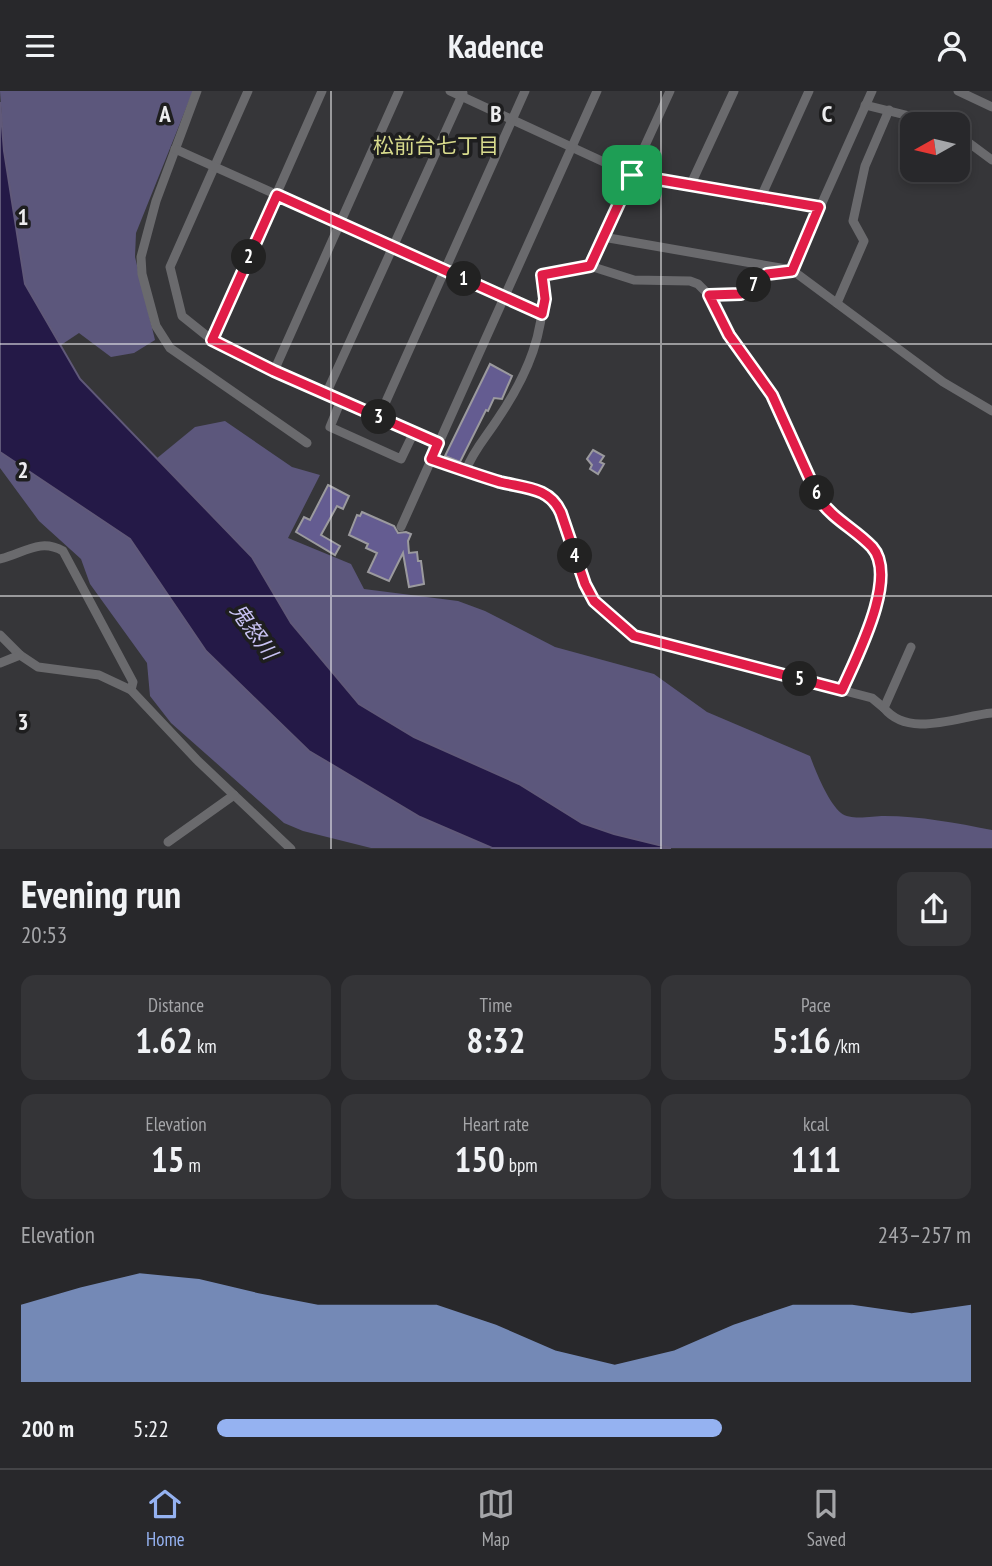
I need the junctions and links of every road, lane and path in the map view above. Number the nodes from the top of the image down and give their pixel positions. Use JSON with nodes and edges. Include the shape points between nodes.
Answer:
{"nodes":[{"id":1,"x":197,"y":91,"type":"edge"},
{"id":2,"x":247,"y":91,"type":"edge"},
{"id":3,"x":322,"y":91,"type":"edge"},
{"id":4,"x":399,"y":91,"type":"edge"},
{"id":5,"x":450,"y":91,"type":"edge"},
{"id":6,"x":526,"y":91,"type":"edge"},
{"id":7,"x":597,"y":91,"type":"edge"},
{"id":8,"x":670,"y":91,"type":"edge"},
{"id":9,"x":734,"y":91,"type":"edge"},
{"id":10,"x":872,"y":91,"type":"edge"},
{"id":11,"x":958,"y":91,"type":"edge"},
{"id":12,"x":807,"y":92,"type":"edge"},
{"id":13,"x":463,"y":94,"type":"edge"},
{"id":14,"x":865,"y":105,"type":"junction"},
{"id":15,"x":992,"y":107,"type":"edge"},
{"id":16,"x":889,"y":110,"type":"junction"},
{"id":17,"x":900,"y":113,"type":"edge"},
{"id":18,"x":512,"y":120,"type":"junction"},
{"id":19,"x":970,"y":144,"type":"edge"},
{"id":20,"x":572,"y":148,"type":"junction"},
{"id":21,"x":175,"y":149,"type":"junction"},
{"id":22,"x":992,"y":160,"type":"edge"},
{"id":23,"x":215,"y":167,"type":"junction"},
{"id":24,"x":632,"y":175,"type":"junction"},
{"id":25,"x":690,"y":186,"type":"junction"},
{"id":26,"x":277,"y":195,"type":"junction"},
{"id":27,"x":761,"y":197,"type":"junction"},
{"id":28,"x":819,"y":207,"type":"junction"},
{"id":29,"x":340,"y":223,"type":"junction"},
{"id":30,"x":603,"y":237,"type":"junction"},
{"id":31,"x":393,"y":247,"type":"junction"},
{"id":32,"x":590,"y":266,"type":"junction"},
{"id":33,"x":444,"y":270,"type":"junction"},
{"id":34,"x":792,"y":271,"type":"junction"},
{"id":35,"x":709,"y":295,"type":"junction"},
{"id":36,"x":504,"y":297,"type":"junction"},
{"id":37,"x":837,"y":303,"type":"junction"},
{"id":38,"x":542,"y":314,"type":"junction"},
{"id":39,"x":212,"y":340,"type":"junction"},
{"id":40,"x":274,"y":371,"type":"junction"},
{"id":41,"x":326,"y":394,"type":"junction"},
{"id":42,"x":341,"y":400,"type":"junction"},
{"id":43,"x":992,"y":411,"type":"edge"},
{"id":44,"x":379,"y":417,"type":"junction"},
{"id":45,"x":414,"y":432,"type":"junction"},
{"id":46,"x":307,"y":443,"type":"dead end"},
{"id":47,"x":438,"y":443,"type":"junction"},
{"id":48,"x":431,"y":459,"type":"junction"},
{"id":49,"x":466,"y":470,"type":"junction"},
{"id":50,"x":401,"y":527,"type":"dead end"},
{"id":51,"x":0,"y":559,"type":"edge"},
{"id":52,"x":0,"y":635,"type":"edge"},
{"id":53,"x":911,"y":647,"type":"dead end"},
{"id":54,"x":20,"y":655,"type":"junction"},
{"id":55,"x":0,"y":663,"type":"edge"},
{"id":56,"x":131,"y":689,"type":"junction"},
{"id":57,"x":842,"y":690,"type":"junction"},
{"id":58,"x":884,"y":708,"type":"junction"},
{"id":59,"x":992,"y":713,"type":"edge"},
{"id":60,"x":234,"y":795,"type":"junction"},
{"id":61,"x":168,"y":842,"type":"dead end"},
{"id":62,"x":291,"y":849,"type":"edge"}],
"edges":[{"from":1,"to":21,"type":"street"},
{"from":2,"to":23,"type":"street"},
{"from":3,"to":26,"type":"street"},
{"from":4,"to":29,"type":"street"},
{"from":5,"to":13,"type":"street"},
{"from":6,"to":18,"type":"street"},
{"from":7,"to":20,"type":"street"},
{"from":8,"to":24,"type":"street"},
{"from":9,"to":25,"type":"street"},
{"from":10,"to":14,"type":"street"},
{"from":11,"to":15,"type":"street"},
{"from":12,"to":27,"type":"street"},
{"from":13,"to":18,"type":"street"},
{"from":13,"to":31,"type":"street"},
{"from":14,"to":16,"type":"street"},
{"from":14,"to":28,"type":"street"},
{"from":16,"to":17,"type":"street"},
{"from":16,"to":37,"type":"street","via":[[865,166],[853,221],[864,241]]},
{"from":18,"to":20,"type":"street"},
{"from":18,"to":33,"type":"street"},
{"from":19,"to":22,"type":"street"},
{"from":20,"to":24,"type":"street"},
{"from":20,"to":36,"type":"street"},
{"from":21,"to":23,"type":"street"},
{"from":21,"to":46,"type":"street","via":[[141,257],[156,326],[170,348]]},
{"from":23,"to":26,"type":"street"},
{"from":23,"to":39,"type":"street","via":[[170,267],[182,316]]},
{"from":24,"to":25,"type":"street"},
{"from":24,"to":30,"type":"street"},
{"from":25,"to":27,"type":"street"},
{"from":26,"to":29,"type":"street"},
{"from":26,"to":39,"type":"street"},
{"from":27,"to":28,"type":"street"},
{"from":28,"to":34,"type":"street"},
{"from":29,"to":31,"type":"street"},
{"from":29,"to":40,"type":"street"},
{"from":30,"to":32,"type":"street"},
{"from":30,"to":34,"type":"street"},
{"from":31,"to":33,"type":"street"},
{"from":31,"to":41,"type":"street"},
{"from":32,"to":35,"type":"street","via":[[634,280],[690,281]]},
{"from":32,"to":38,"type":"street","via":[[542,275]]},
{"from":33,"to":36,"type":"street"},
{"from":33,"to":44,"type":"street"},
{"from":34,"to":35,"type":"street","via":[[767,274],[741,294]]},
{"from":34,"to":37,"type":"street"},
{"from":35,"to":57,"type":"street","via":[[729,335],[772,395],[819,499],[829,513],[873,548],[879,561],[881,583],[868,633]]},
{"from":36,"to":38,"type":"street"},
{"from":36,"to":47,"type":"street"},
{"from":37,"to":43,"type":"street","via":[[943,382]]},
{"from":38,"to":49,"type":"street","via":[[536,348],[522,382]]},
{"from":39,"to":40,"type":"street"},
{"from":40,"to":41,"type":"street"},
{"from":41,"to":42,"type":"street"},
{"from":42,"to":44,"type":"street"},
{"from":42,"to":45,"type":"street","via":[[330,427],[401,460]]},
{"from":44,"to":45,"type":"street"},
{"from":45,"to":47,"type":"street"},
{"from":47,"to":48,"type":"street"},
{"from":48,"to":49,"type":"street"},
{"from":48,"to":50,"type":"street"},
{"from":49,"to":57,"type":"street","via":[[531,487],[557,503],[594,601],[634,636]]},
{"from":51,"to":56,"type":"street","via":[[42,544],[63,551],[133,682]]},
{"from":52,"to":54,"type":"street"},
{"from":53,"to":58,"type":"street"},
{"from":54,"to":55,"type":"street"},
{"from":54,"to":56,"type":"street","via":[[38,667],[99,675]]},
{"from":56,"to":60,"type":"street"},
{"from":57,"to":58,"type":"street","via":[[872,698]]},
{"from":58,"to":59,"type":"street","via":[[902,722],[914,724]]},
{"from":60,"to":61,"type":"street"},
{"from":60,"to":62,"type":"street"}]}
